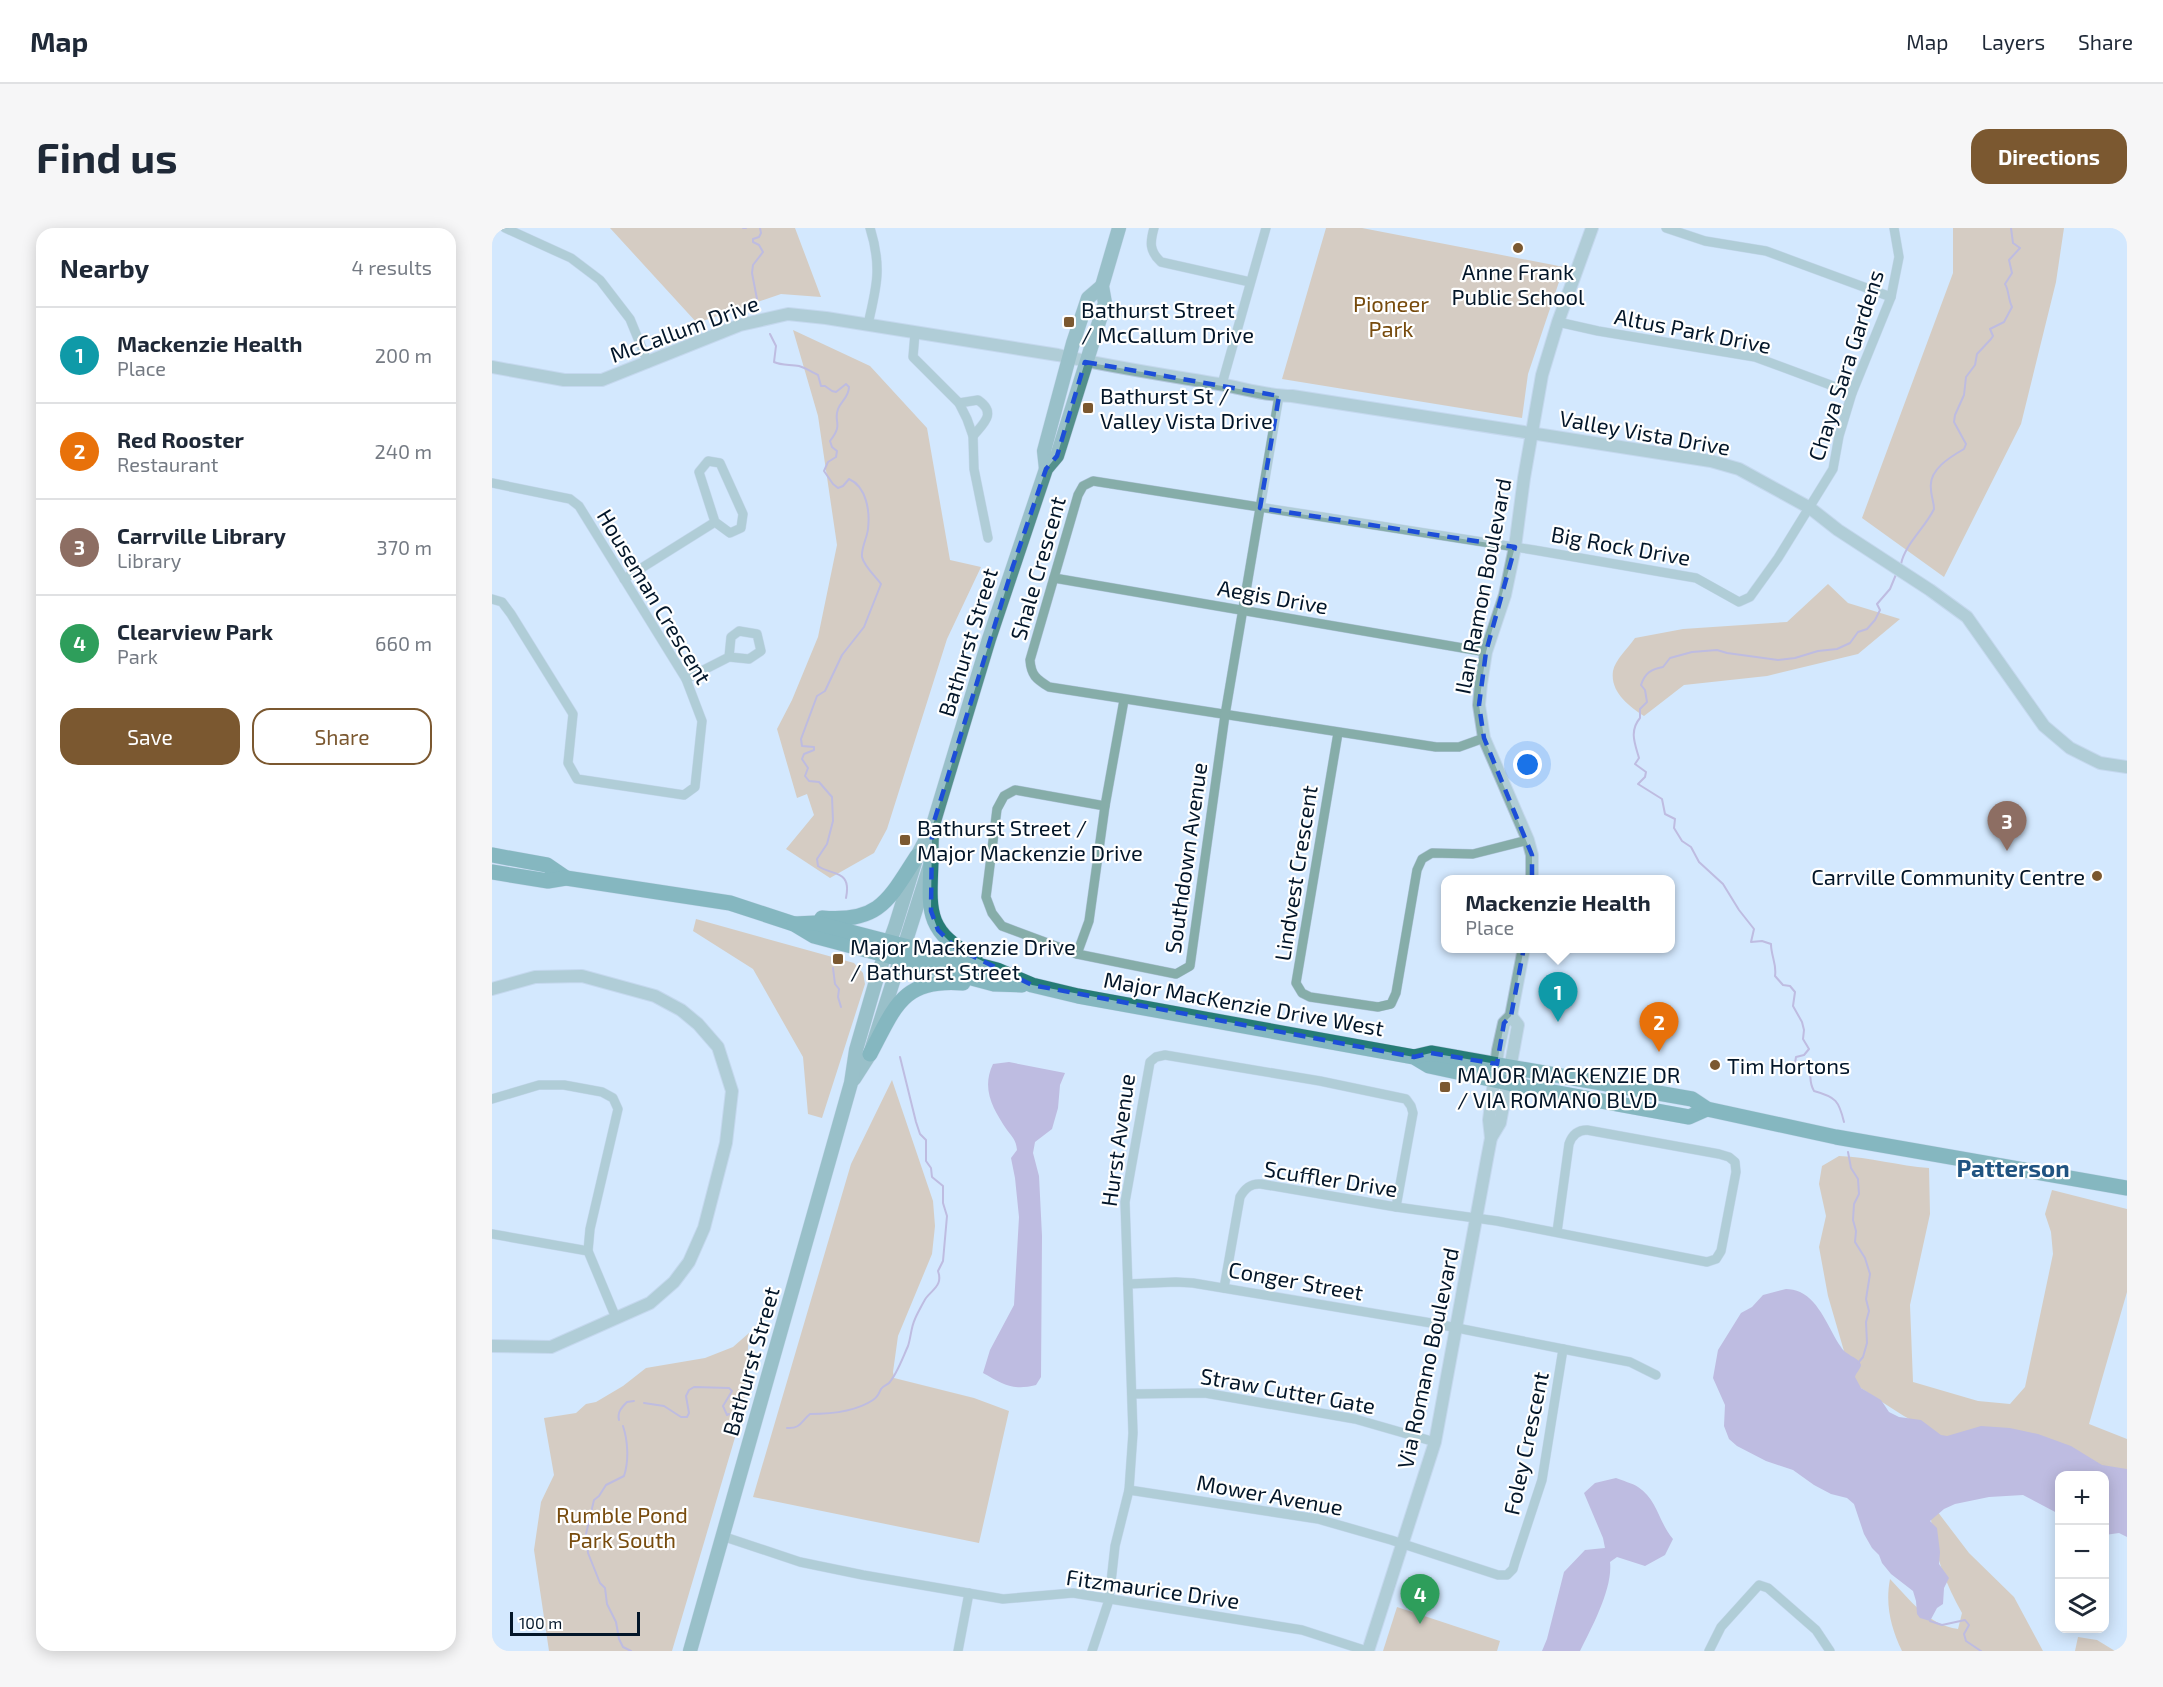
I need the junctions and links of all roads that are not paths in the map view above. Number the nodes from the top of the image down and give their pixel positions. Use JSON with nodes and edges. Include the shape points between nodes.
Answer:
{"nodes":[{"id":1,"x":506,"y":228,"type":"edge"},
{"id":2,"x":870,"y":228,"type":"edge"},
{"id":3,"x":1119,"y":228,"type":"edge"},
{"id":4,"x":1154,"y":228,"type":"edge"},
{"id":5,"x":1266,"y":228,"type":"edge"},
{"id":6,"x":1592,"y":228,"type":"edge"},
{"id":7,"x":1666,"y":228,"type":"edge"},
{"id":8,"x":1894,"y":228,"type":"edge"},
{"id":9,"x":1250,"y":282,"type":"junction"},
{"id":10,"x":1102,"y":286,"type":"junction"},
{"id":11,"x":1891,"y":297,"type":"junction"},
{"id":12,"x":1558,"y":322,"type":"junction"},
{"id":13,"x":868,"y":324,"type":"junction"},
{"id":14,"x":915,"y":333,"type":"junction"},
{"id":15,"x":1070,"y":358,"type":"junction"},
{"id":16,"x":1085,"y":362,"type":"junction"},
{"id":17,"x":648,"y":363,"type":"junction"},
{"id":18,"x":492,"y":367,"type":"edge"},
{"id":19,"x":1222,"y":384,"type":"junction"},
{"id":20,"x":1852,"y":393,"type":"junction"},
{"id":21,"x":1279,"y":396,"type":"junction"},
{"id":22,"x":958,"y":403,"type":"junction"},
{"id":23,"x":1532,"y":434,"type":"junction"},
{"id":24,"x":973,"y":436,"type":"junction"},
{"id":25,"x":1046,"y":469,"type":"junction"},
{"id":26,"x":492,"y":483,"type":"edge"},
{"id":27,"x":1260,"y":508,"type":"junction"},
{"id":28,"x":1810,"y":508,"type":"junction"},
{"id":29,"x":715,"y":522,"type":"junction"},
{"id":30,"x":988,"y":538,"type":"dead end"},
{"id":31,"x":1515,"y":547,"type":"junction"},
{"id":32,"x":1054,"y":578,"type":"junction"},
{"id":33,"x":624,"y":579,"type":"junction"},
{"id":34,"x":492,"y":599,"type":"edge"},
{"id":35,"x":1242,"y":610,"type":"junction"},
{"id":36,"x":1486,"y":652,"type":"junction"},
{"id":37,"x":729,"y":657,"type":"dead end"},
{"id":38,"x":686,"y":679,"type":"junction"},
{"id":39,"x":1124,"y":700,"type":"junction"},
{"id":40,"x":1225,"y":715,"type":"junction"},
{"id":41,"x":1338,"y":733,"type":"junction"},
{"id":42,"x":1484,"y":738,"type":"junction"},
{"id":43,"x":2127,"y":767,"type":"edge"},
{"id":44,"x":1105,"y":806,"type":"junction"},
{"id":45,"x":1528,"y":840,"type":"junction"},
{"id":46,"x":492,"y":855,"type":"edge"},
{"id":47,"x":924,"y":859,"type":"junction"},
{"id":48,"x":492,"y":872,"type":"edge"},
{"id":49,"x":1532,"y":875,"type":"edge"},
{"id":50,"x":566,"y":878,"type":"junction"},
{"id":51,"x":753,"y":910,"type":"junction"},
{"id":52,"x":895,"y":951,"type":"junction"},
{"id":53,"x":1523,"y":953,"type":"edge"},
{"id":54,"x":1077,"y":954,"type":"junction"},
{"id":55,"x":990,"y":969,"type":"junction"},
{"id":56,"x":994,"y":984,"type":"junction"},
{"id":57,"x":1032,"y":985,"type":"junction"},
{"id":58,"x":492,"y":989,"type":"edge"},
{"id":59,"x":870,"y":1054,"type":"junction"},
{"id":60,"x":1414,"y":1057,"type":"junction"},
{"id":61,"x":1503,"y":1066,"type":"junction"},
{"id":62,"x":1501,"y":1082,"type":"junction"},
{"id":63,"x":851,"y":1083,"type":"junction"},
{"id":64,"x":492,"y":1099,"type":"edge"},
{"id":65,"x":1707,"y":1109,"type":"junction"},
{"id":66,"x":2127,"y":1188,"type":"edge"},
{"id":67,"x":1396,"y":1207,"type":"junction"},
{"id":68,"x":1477,"y":1218,"type":"junction"},
{"id":69,"x":1557,"y":1232,"type":"junction"},
{"id":70,"x":492,"y":1234,"type":"edge"},
{"id":71,"x":588,"y":1251,"type":"junction"},
{"id":72,"x":1128,"y":1284,"type":"junction"},
{"id":73,"x":1224,"y":1288,"type":"junction"},
{"id":74,"x":616,"y":1318,"type":"junction"},
{"id":75,"x":1457,"y":1328,"type":"junction"},
{"id":76,"x":492,"y":1346,"type":"edge"},
{"id":77,"x":1563,"y":1349,"type":"junction"},
{"id":78,"x":1656,"y":1375,"type":"dead end"},
{"id":79,"x":1132,"y":1394,"type":"junction"},
{"id":80,"x":1435,"y":1442,"type":"junction"},
{"id":81,"x":1129,"y":1490,"type":"junction"},
{"id":82,"x":722,"y":1536,"type":"junction"},
{"id":83,"x":1402,"y":1544,"type":"junction"},
{"id":84,"x":969,"y":1593,"type":"junction"},
{"id":85,"x":1109,"y":1600,"type":"junction"},
{"id":86,"x":690,"y":1651,"type":"edge"},
{"id":87,"x":958,"y":1651,"type":"edge"},
{"id":88,"x":1092,"y":1651,"type":"edge"},
{"id":89,"x":1367,"y":1651,"type":"edge"},
{"id":90,"x":1709,"y":1651,"type":"edge"},
{"id":91,"x":1830,"y":1651,"type":"edge"}],
"edges":[{"from":1,"to":17,"type":"street","via":[[571,258],[600,280],[630,319]]},
{"from":2,"to":13,"type":"street","via":[[879,268]]},
{"from":3,"to":10,"type":"main road","name":"Bathurst Street"},
{"from":4,"to":9,"type":"street","via":[[1150,248],[1161,262]]},
{"from":5,"to":9,"type":"street"},
{"from":6,"to":12,"type":"street","name":"Ilan Ramon Boulevard"},
{"from":7,"to":11,"type":"street","via":[[1705,241],[1766,251]]},
{"from":8,"to":11,"type":"street","name":"Chaya Sara Gardens","via":[[1899,257]]},
{"from":9,"to":19,"type":"street"},
{"from":10,"to":15,"type":"main road","name":"Bathurst Street","via":[[1088,298]]},
{"from":10,"to":16,"type":"main road","name":"Bathurst Street","via":[[1105,303]]},
{"from":11,"to":20,"type":"street","name":"Chaya Sara Gardens"},
{"from":12,"to":20,"type":"street","name":"Altus Park Drive","via":[[1755,357]]},
{"from":12,"to":23,"type":"street","name":"Ilan Ramon Boulevard","via":[[1542,375]]},
{"from":13,"to":14,"type":"street","name":"McCallum Drive"},
{"from":13,"to":17,"type":"street","name":"McCallum Drive","via":[[788,314],[771,317],[740,325]]},
{"from":14,"to":15,"type":"street","name":"McCallum Drive"},
{"from":14,"to":22,"type":"street","via":[[913,357]]},
{"from":15,"to":16,"type":"street","name":"McCallum Drive"},
{"from":15,"to":25,"type":"main road","name":"Bathurst Street","via":[[1044,451]]},
{"from":16,"to":19,"type":"street","name":"Valley Vista Drive"},
{"from":16,"to":25,"type":"main road","name":"Bathurst Street","via":[[1057,456]]},
{"from":17,"to":18,"type":"street","name":"McCallum Drive","via":[[593,381]]},
{"from":19,"to":21,"type":"street","name":"Valley Vista Drive"},
{"from":20,"to":28,"type":"street","name":"Chaya Sara Gardens","via":[[1833,469]]},
{"from":21,"to":23,"type":"street","name":"Valley Vista Drive"},
{"from":21,"to":27,"type":"street","name":"Southdown Avenue"},
{"from":22,"to":24,"type":"street"},
{"from":22,"to":24,"type":"street","via":[[978,400],[986,405],[985,422]]},
{"from":23,"to":28,"type":"street","name":"Valley Vista Drive","via":[[1711,461],[1739,469]]},
{"from":23,"to":31,"type":"street","name":"Ilan Ramon Boulevard"},
{"from":24,"to":30,"type":"street","via":[[974,469]]},
{"from":25,"to":47,"type":"main road","name":"Bathurst Street","via":[[989,639]]},
{"from":26,"to":33,"type":"street","name":"Houseman Crescent","via":[[570,499],[579,506]]},
{"from":27,"to":31,"type":"street","name":"Shale Crescent"},
{"from":27,"to":32,"type":"street","name":"Shale Crescent","via":[[1093,481],[1083,486],[1078,495]]},
{"from":27,"to":35,"type":"street","name":"Southdown Avenue"},
{"from":28,"to":31,"type":"street","name":"Big Rock Drive","via":[[1750,597],[1739,602],[1696,578]]},
{"from":28,"to":43,"type":"street","name":"Valley Vista Drive","via":[[1967,617],[2044,726],[2070,748],[2100,763]]},
{"from":29,"to":29,"type":"street","via":[[730,533],[741,528],[743,514],[720,463],[708,460],[699,472]]},
{"from":29,"to":33,"type":"street"},
{"from":31,"to":36,"type":"street","name":"Ilan Ramon Boulevard","via":[[1505,595]]},
{"from":32,"to":35,"type":"street","name":"Aegis Drive"},
{"from":32,"to":39,"type":"street","name":"Shale Crescent","via":[[1030,660],[1036,679],[1049,687]]},
{"from":33,"to":38,"type":"street","name":"Houseman Crescent"},
{"from":34,"to":38,"type":"street","name":"Houseman Crescent","via":[[502,602],[511,614],[573,714],[568,763],[577,779],[684,795],[695,786],[702,721]]},
{"from":35,"to":36,"type":"street","name":"Aegis Drive"},
{"from":35,"to":40,"type":"street","name":"Southdown Avenue"},
{"from":36,"to":42,"type":"street","name":"Ilan Ramon Boulevard","via":[[1479,705]]},
{"from":37,"to":38,"type":"street"},
{"from":39,"to":40,"type":"street","name":"Shale Crescent"},
{"from":39,"to":44,"type":"street"},
{"from":40,"to":41,"type":"street","name":"Shale Crescent"},
{"from":40,"to":54,"type":"street","name":"Southdown Avenue","via":[[1190,966],[1176,974]]},
{"from":41,"to":42,"type":"street","name":"Shale Crescent","via":[[1436,747],[1459,747]]},
{"from":41,"to":45,"type":"street","name":"Lindvest Crescent","via":[[1296,983],[1302,993],[1378,1007],[1391,1004],[1422,859],[1432,853],[1473,854]]},
{"from":42,"to":45,"type":"street","name":"Ilan Ramon Boulevard"},
{"from":44,"to":54,"type":"street","via":[[1089,921]]},
{"from":44,"to":54,"type":"street","name":"Southdown Avenue","via":[[1015,790],[1004,796],[998,809],[986,897],[992,913],[1002,926]]},
{"from":45,"to":49,"type":"street","name":"Ilan Ramon Boulevard"},
{"from":46,"to":50,"type":"main road","name":"Major MacKenzie Drive West","via":[[547,865]]},
{"from":47,"to":51,"type":"main road","via":[[878,909],[851,919]]},
{"from":47,"to":52,"type":"main road","name":"Bathurst Street"},
{"from":47,"to":55,"type":"main road","via":[[931,911],[938,930],[956,948]]},
{"from":48,"to":50,"type":"main road","name":"Major MacKenzie Drive West","via":[[548,881]]},
{"from":50,"to":51,"type":"main road","name":"Major MacKenzie Drive West","via":[[730,903]]},
{"from":51,"to":52,"type":"main road","name":"Major MacKenzie Drive West","via":[[794,924],[816,923]]},
{"from":52,"to":55,"type":"main road","name":"Major MacKenzie Drive West"},
{"from":52,"to":56,"type":"main road","name":"Major MacKenzie Drive West"},
{"from":52,"to":59,"type":"main road","name":"Bathurst Street"},
{"from":52,"to":63,"type":"main road","name":"Bathurst Street","via":[[856,1050]]},
{"from":53,"to":61,"type":"street","via":[[1511,1016],[1518,1025]]},
{"from":55,"to":57,"type":"main road","name":"Major MacKenzie Drive West"},
{"from":56,"to":57,"type":"main road","name":"Major MacKenzie Drive West"},
{"from":56,"to":59,"type":"main road","via":[[945,981],[915,989],[896,1006]]},
{"from":57,"to":60,"type":"main road","name":"Major MacKenzie Drive West"},
{"from":58,"to":74,"type":"street","via":[[535,977],[582,976],[655,996],[681,1010],[718,1047],[732,1091],[726,1143],[705,1228],[689,1262],[674,1282],[650,1303]]},
{"from":59,"to":63,"type":"main road","name":"Bathurst Street"},
{"from":60,"to":61,"type":"main road","name":"Major MacKenzie Drive West","via":[[1431,1053]]},
{"from":60,"to":62,"type":"main road","name":"Major MacKenzie Drive West","via":[[1429,1066]]},
{"from":61,"to":62,"type":"street","name":"Via Romano Boulevard"},
{"from":61,"to":65,"type":"main road","name":"Major MacKenzie Drive West","via":[[1692,1099]]},
{"from":62,"to":65,"type":"main road","name":"Major MacKenzie Drive West","via":[[1689,1117]]},
{"from":62,"to":68,"type":"street","name":"Via Romano Boulevard","via":[[1489,1120],[1491,1138]]},
{"from":63,"to":82,"type":"main road","name":"Bathurst Street"},
{"from":64,"to":71,"type":"street","via":[[539,1085],[583,1088],[613,1098],[618,1109]]},
{"from":65,"to":66,"type":"main road","name":"Major MacKenzie Drive West","via":[[1836,1137]]},
{"from":67,"to":68,"type":"street","name":"Scuffler Drive"},
{"from":67,"to":72,"type":"street","name":"Hurst Avenue","via":[[1413,1113],[1407,1100],[1320,1081],[1158,1056],[1148,1066],[1126,1192]]},
{"from":67,"to":73,"type":"street","name":"Scuffler Drive","via":[[1261,1184],[1250,1186],[1240,1198]]},
{"from":68,"to":69,"type":"street","name":"Scuffler Drive"},
{"from":68,"to":75,"type":"street","name":"Via Romano Boulevard"},
{"from":69,"to":69,"type":"street","name":"Scuffler Drive","via":[[1700,1262],[1716,1259],[1721,1251],[1735,1162],[1719,1154],[1581,1131],[1569,1144]]},
{"from":70,"to":71,"type":"street"},
{"from":71,"to":74,"type":"street"},
{"from":72,"to":73,"type":"street","name":"Conger Street","via":[[1176,1282]]},
{"from":72,"to":79,"type":"street","name":"Hurst Avenue"},
{"from":73,"to":75,"type":"street","name":"Conger Street"},
{"from":74,"to":76,"type":"street","via":[[551,1347]]},
{"from":75,"to":77,"type":"street","name":"Foley Crescent"},
{"from":75,"to":80,"type":"street","name":"Via Romano Boulevard"},
{"from":77,"to":78,"type":"street","via":[[1630,1362]]},
{"from":77,"to":83,"type":"street","name":"Foley Crescent","via":[[1542,1480],[1513,1569],[1507,1575],[1497,1575]]},
{"from":79,"to":80,"type":"street","name":"Straw Cutter Gate","via":[[1205,1393],[1355,1419]]},
{"from":79,"to":81,"type":"street","name":"Hurst Avenue"},
{"from":80,"to":83,"type":"street","name":"Via Romano Boulevard"},
{"from":81,"to":83,"type":"street","name":"Mower Avenue","via":[[1318,1519]]},
{"from":81,"to":85,"type":"street","name":"Hurst Avenue","via":[[1115,1546]]},
{"from":82,"to":84,"type":"street","name":"Fitzmaurice Drive","via":[[800,1562]]},
{"from":82,"to":86,"type":"main road","name":"Bathurst Street"},
{"from":83,"to":89,"type":"street","name":"Via Romano Boulevard"},
{"from":84,"to":85,"type":"street","name":"Fitzmaurice Drive","via":[[1004,1599],[1073,1593]]},
{"from":84,"to":87,"type":"street"},
{"from":85,"to":88,"type":"street","name":"Hurst Avenue"},
{"from":85,"to":89,"type":"street","name":"Fitzmaurice Drive","via":[[1302,1630]]},
{"from":90,"to":91,"type":"street","via":[[1721,1627],[1759,1585],[1802,1616]]}]}
